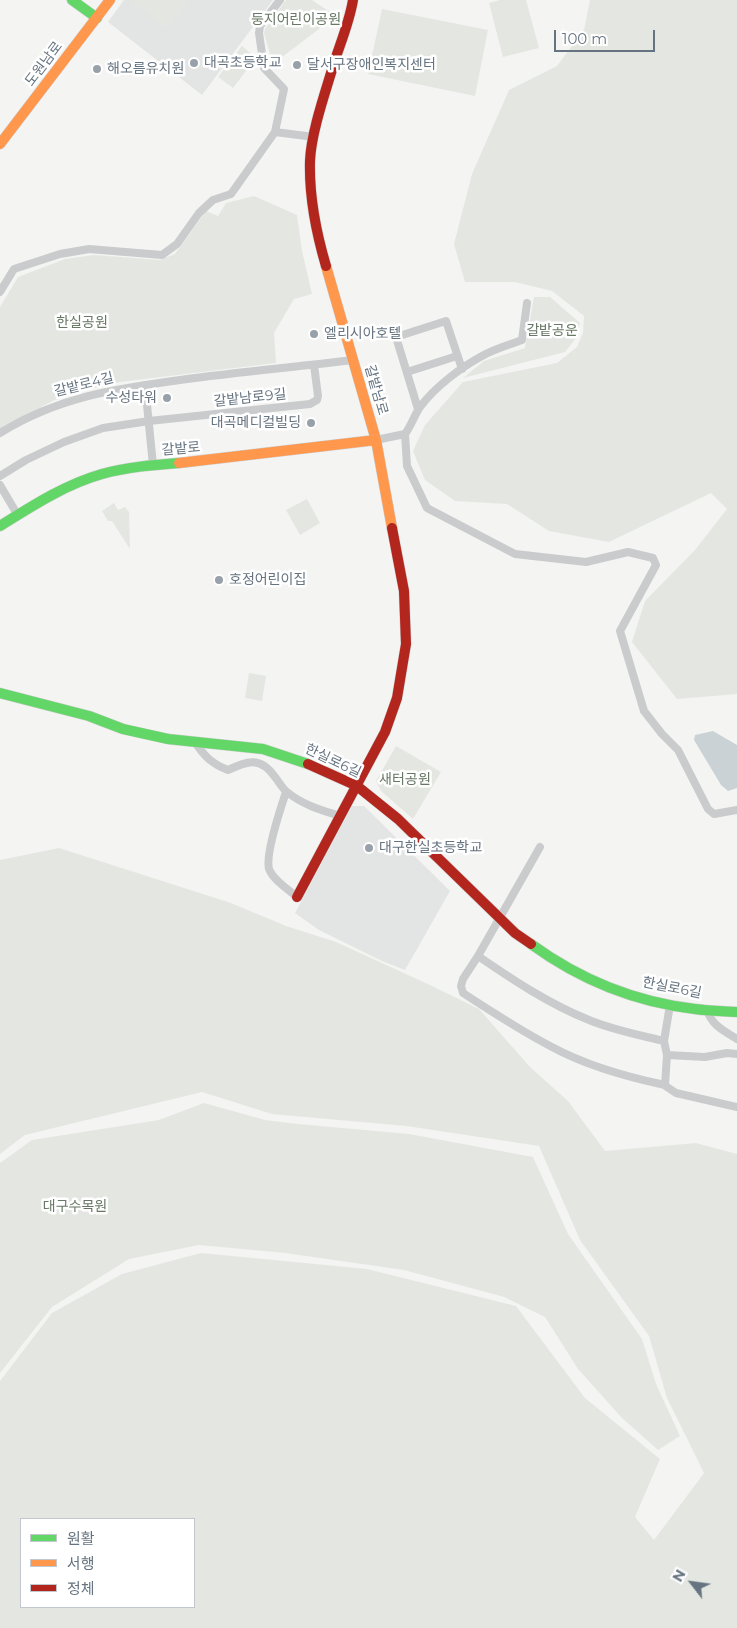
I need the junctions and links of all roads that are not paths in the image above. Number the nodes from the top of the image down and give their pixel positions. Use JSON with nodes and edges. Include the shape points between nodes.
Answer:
{"nodes":[{"id":1,"x":72,"y":0,"type":"edge"},
{"id":2,"x":110,"y":0,"type":"edge"},
{"id":3,"x":280,"y":0,"type":"edge"},
{"id":4,"x":353,"y":0,"type":"edge"},
{"id":5,"x":97,"y":18,"type":"junction"},
{"id":6,"x":275,"y":132,"type":"junction"},
{"id":7,"x":314,"y":137,"type":"junction"},
{"id":8,"x":0,"y":144,"type":"edge"},
{"id":9,"x":0,"y":292,"type":"edge"},
{"id":10,"x":527,"y":303,"type":"dead end"},
{"id":11,"x":457,"y":356,"type":"junction"},
{"id":12,"x":354,"y":360,"type":"junction"},
{"id":13,"x":314,"y":365,"type":"junction"},
{"id":14,"x":462,"y":369,"type":"junction"},
{"id":15,"x":407,"y":372,"type":"junction"},
{"id":16,"x":145,"y":385,"type":"junction"},
{"id":17,"x":418,"y":409,"type":"junction"},
{"id":18,"x":149,"y":421,"type":"junction"},
{"id":19,"x":0,"y":433,"type":"edge"},
{"id":20,"x":405,"y":434,"type":"junction"},
{"id":21,"x":376,"y":440,"type":"junction"},
{"id":22,"x":153,"y":465,"type":"junction"},
{"id":23,"x":0,"y":476,"type":"edge"},
{"id":24,"x":0,"y":485,"type":"edge"},
{"id":25,"x":18,"y":514,"type":"junction"},
{"id":26,"x":0,"y":526,"type":"edge"},
{"id":27,"x":0,"y":693,"type":"edge"},
{"id":28,"x":195,"y":742,"type":"junction"},
{"id":29,"x":253,"y":748,"type":"junction"},
{"id":30,"x":254,"y":761,"type":"junction"},
{"id":31,"x":357,"y":786,"type":"junction"},
{"id":32,"x":286,"y":792,"type":"junction"},
{"id":33,"x":737,"y":810,"type":"edge"},
{"id":34,"x":340,"y":816,"type":"junction"},
{"id":35,"x":540,"y":847,"type":"dead end"},
{"id":36,"x":297,"y":897,"type":"joint"},
{"id":37,"x":499,"y":919,"type":"junction"},
{"id":38,"x":478,"y":956,"type":"junction"},
{"id":39,"x":670,"y":1005,"type":"junction"},
{"id":40,"x":707,"y":1009,"type":"junction"},
{"id":41,"x":737,"y":1012,"type":"edge"},
{"id":42,"x":664,"y":1040,"type":"junction"},
{"id":43,"x":737,"y":1040,"type":"edge"},
{"id":44,"x":737,"y":1054,"type":"edge"},
{"id":45,"x":667,"y":1055,"type":"junction"},
{"id":46,"x":664,"y":1085,"type":"junction"},
{"id":47,"x":737,"y":1107,"type":"edge"}],
"edges":[{"from":1,"to":5,"type":"main road"},
{"from":2,"to":5,"type":"main road","name":"도원남로"},
{"from":3,"to":6,"type":"street","via":[[260,26],[264,68],[284,89]]},
{"from":4,"to":7,"type":"main road","name":"갈밭남로"},
{"from":5,"to":8,"type":"main road","name":"도원남로"},
{"from":6,"to":7,"type":"street"},
{"from":6,"to":9,"type":"street","via":[[231,194],[213,200],[199,213],[177,244],[162,255],[89,249],[60,254],[14,269]]},
{"from":7,"to":12,"type":"main road","name":"갈밭남로","via":[[310,170],[311,204]]},
{"from":10,"to":14,"type":"street","via":[[522,340],[484,355]]},
{"from":11,"to":14,"type":"street"},
{"from":11,"to":15,"type":"street"},
{"from":11,"to":15,"type":"street","via":[[446,321],[396,337]]},
{"from":12,"to":13,"type":"street","name":"갈밭남로9길"},
{"from":12,"to":21,"type":"main road","name":"갈밭남로"},
{"from":13,"to":16,"type":"street","name":"갈밭남로9길"},
{"from":13,"to":18,"type":"street","name":"갈밭남로9길","via":[[318,396],[310,404]]},
{"from":14,"to":17,"type":"street"},
{"from":15,"to":17,"type":"street"},
{"from":16,"to":18,"type":"street"},
{"from":16,"to":19,"type":"street","name":"갈밭로4길","via":[[104,391],[61,403]]},
{"from":17,"to":20,"type":"street"},
{"from":18,"to":22,"type":"street"},
{"from":18,"to":23,"type":"street","via":[[78,436]]},
{"from":20,"to":21,"type":"street"},
{"from":20,"to":33,"type":"street","via":[[406,466],[427,508],[515,554],[586,562],[628,552],[653,558],[656,565],[620,631],[644,711],[678,750],[708,809],[714,814]]},
{"from":21,"to":22,"type":"main road","name":"갈밭로"},
{"from":21,"to":31,"type":"main road","name":"갈밭남로","via":[[404,591],[406,644],[397,698],[385,732]]},
{"from":22,"to":25,"type":"main road","name":"갈밭로","via":[[102,474]]},
{"from":24,"to":25,"type":"street"},
{"from":25,"to":26,"type":"main road","name":"갈밭로"},
{"from":27,"to":28,"type":"main road","name":"한실로6길","via":[[89,716],[123,729],[168,740]]},
{"from":28,"to":29,"type":"main road","name":"한실로6길"},
{"from":28,"to":30,"type":"street","via":[[203,755],[228,770]]},
{"from":29,"to":30,"type":"street"},
{"from":29,"to":31,"type":"main road","name":"한실로6길","via":[[302,761]]},
{"from":30,"to":32,"type":"street","via":[[264,765]]},
{"from":31,"to":34,"type":"main road","name":"갈밭남로"},
{"from":31,"to":37,"type":"main road","name":"한실로6길","via":[[398,819]]},
{"from":32,"to":34,"type":"street","via":[[303,803]]},
{"from":32,"to":36,"type":"street","via":[[268,860],[275,877]]},
{"from":34,"to":36,"type":"main road","name":"갈밭남로"},
{"from":35,"to":37,"type":"street"},
{"from":37,"to":38,"type":"street"},
{"from":37,"to":39,"type":"main road","name":"한실로6길","via":[[529,944],[576,973],[604,986]]},
{"from":38,"to":42,"type":"street","via":[[525,987],[583,1017]]},
{"from":38,"to":46,"type":"street","via":[[463,979],[463,993],[553,1048],[608,1070]]},
{"from":39,"to":40,"type":"main road","name":"한실로6길"},
{"from":39,"to":42,"type":"street"},
{"from":40,"to":41,"type":"main road","name":"한실로6길"},
{"from":40,"to":43,"type":"street","via":[[712,1022]]},
{"from":42,"to":45,"type":"street"},
{"from":44,"to":45,"type":"street","via":[[706,1057]]},
{"from":45,"to":46,"type":"street"},
{"from":46,"to":47,"type":"street","via":[[676,1093]]}]}
